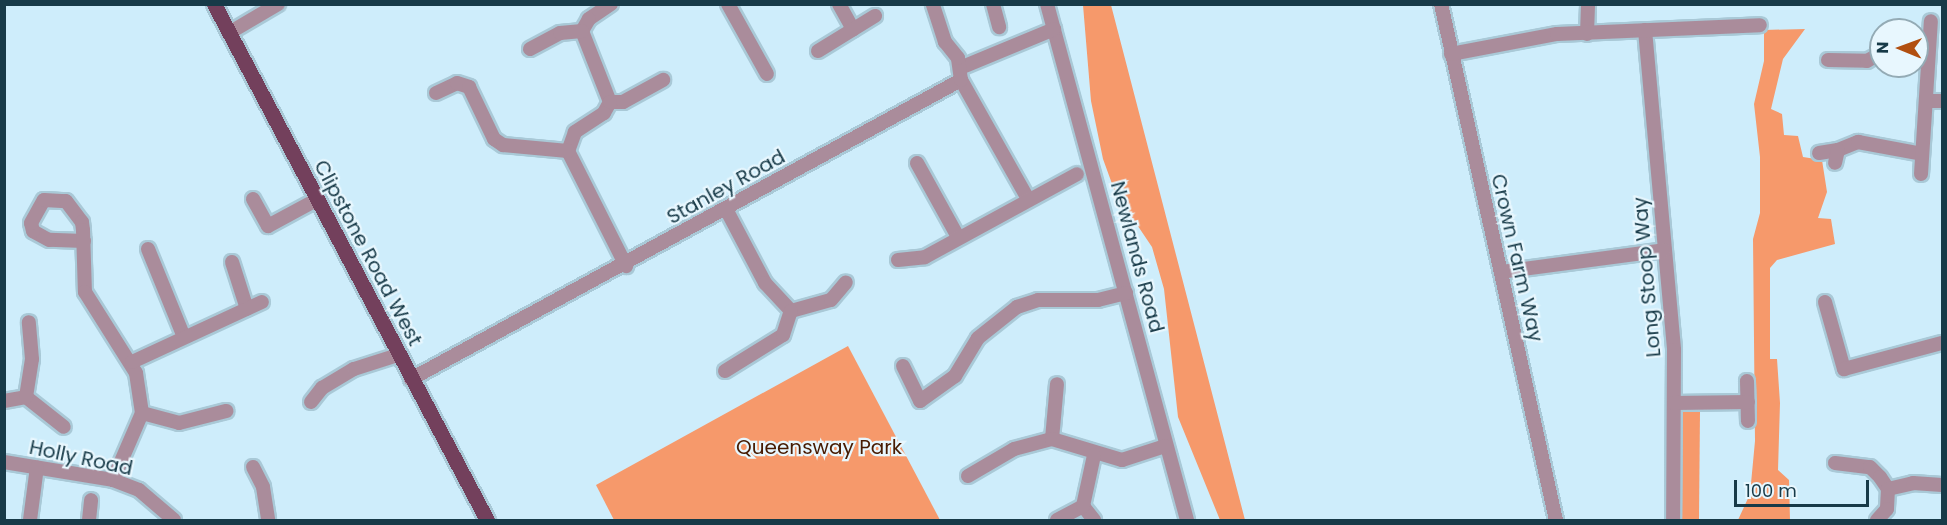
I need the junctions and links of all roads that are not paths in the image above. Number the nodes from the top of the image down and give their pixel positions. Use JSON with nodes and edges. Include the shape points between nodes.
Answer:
{"nodes":[{"id":1,"x":214,"y":4,"type":"edge"},
{"id":2,"x":278,"y":4,"type":"edge"},
{"id":3,"x":611,"y":4,"type":"edge"},
{"id":4,"x":728,"y":4,"type":"edge"},
{"id":5,"x":839,"y":4,"type":"edge"},
{"id":6,"x":933,"y":4,"type":"edge"},
{"id":7,"x":993,"y":4,"type":"edge"},
{"id":8,"x":1047,"y":4,"type":"edge"},
{"id":9,"x":1441,"y":4,"type":"edge"},
{"id":10,"x":1588,"y":4,"type":"edge"},
{"id":11,"x":875,"y":16,"type":"dead end"},
{"id":12,"x":1931,"y":21,"type":"dead end"},
{"id":13,"x":1760,"y":25,"type":"dead end"},
{"id":14,"x":1929,"y":26,"type":"edge"},
{"id":15,"x":999,"y":27,"type":"dead end"},
{"id":16,"x":853,"y":29,"type":"junction"},
{"id":17,"x":1054,"y":29,"type":"junction"},
{"id":18,"x":1645,"y":30,"type":"junction"},
{"id":19,"x":582,"y":31,"type":"junction"},
{"id":20,"x":229,"y":33,"type":"junction"},
{"id":21,"x":1587,"y":34,"type":"junction"},
{"id":22,"x":530,"y":49,"type":"dead end"},
{"id":23,"x":818,"y":51,"type":"dead end"},
{"id":24,"x":1451,"y":54,"type":"junction"},
{"id":25,"x":1824,"y":60,"type":"dead end"},
{"id":26,"x":1869,"y":60,"type":"edge"},
{"id":27,"x":767,"y":74,"type":"dead end"},
{"id":28,"x":960,"y":74,"type":"junction"},
{"id":29,"x":1925,"y":78,"type":"edge"},
{"id":30,"x":663,"y":80,"type":"dead end"},
{"id":31,"x":436,"y":93,"type":"dead end"},
{"id":32,"x":1927,"y":101,"type":"junction"},
{"id":33,"x":1942,"y":101,"type":"edge"},
{"id":34,"x":610,"y":102,"type":"junction"},
{"id":35,"x":568,"y":151,"type":"junction"},
{"id":36,"x":1819,"y":153,"type":"dead end"},
{"id":37,"x":1923,"y":154,"type":"junction"},
{"id":38,"x":917,"y":163,"type":"dead end"},
{"id":39,"x":1077,"y":174,"type":"dead end"},
{"id":40,"x":1921,"y":174,"type":"dead end"},
{"id":41,"x":253,"y":199,"type":"dead end"},
{"id":42,"x":1028,"y":199,"type":"junction"},
{"id":43,"x":316,"y":200,"type":"junction"},
{"id":44,"x":726,"y":209,"type":"junction"},
{"id":45,"x":958,"y":237,"type":"junction"},
{"id":46,"x":84,"y":241,"type":"dead end"},
{"id":47,"x":148,"y":249,"type":"dead end"},
{"id":48,"x":1665,"y":249,"type":"junction"},
{"id":49,"x":898,"y":260,"type":"dead end"},
{"id":50,"x":232,"y":262,"type":"dead end"},
{"id":51,"x":626,"y":266,"type":"junction"},
{"id":52,"x":1501,"y":272,"type":"junction"},
{"id":53,"x":846,"y":282,"type":"dead end"},
{"id":54,"x":1126,"y":293,"type":"junction"},
{"id":55,"x":262,"y":302,"type":"dead end"},
{"id":56,"x":1825,"y":302,"type":"dead end"},
{"id":57,"x":247,"y":309,"type":"junction"},
{"id":58,"x":791,"y":311,"type":"junction"},
{"id":59,"x":29,"y":322,"type":"dead end"},
{"id":60,"x":184,"y":337,"type":"junction"},
{"id":61,"x":1942,"y":343,"type":"edge"},
{"id":62,"x":398,"y":355,"type":"junction"},
{"id":63,"x":132,"y":362,"type":"junction"},
{"id":64,"x":903,"y":366,"type":"dead end"},
{"id":65,"x":725,"y":371,"type":"dead end"},
{"id":66,"x":411,"y":380,"type":"junction"},
{"id":67,"x":1747,"y":381,"type":"dead end"},
{"id":68,"x":1057,"y":384,"type":"dead end"},
{"id":69,"x":26,"y":397,"type":"junction"},
{"id":70,"x":4,"y":401,"type":"edge"},
{"id":71,"x":311,"y":402,"type":"dead end"},
{"id":72,"x":1748,"y":402,"type":"junction"},
{"id":73,"x":1674,"y":403,"type":"junction"},
{"id":74,"x":226,"y":411,"type":"dead end"},
{"id":75,"x":142,"y":413,"type":"junction"},
{"id":76,"x":1748,"y":421,"type":"dead end"},
{"id":77,"x":64,"y":427,"type":"dead end"},
{"id":78,"x":1052,"y":439,"type":"junction"},
{"id":79,"x":1165,"y":446,"type":"junction"},
{"id":80,"x":1094,"y":455,"type":"junction"},
{"id":81,"x":4,"y":462,"type":"edge"},
{"id":82,"x":1835,"y":463,"type":"dead end"},
{"id":83,"x":38,"y":467,"type":"junction"},
{"id":84,"x":254,"y":467,"type":"dead end"},
{"id":85,"x":968,"y":476,"type":"dead end"},
{"id":86,"x":113,"y":480,"type":"junction"},
{"id":87,"x":1942,"y":485,"type":"edge"},
{"id":88,"x":1888,"y":489,"type":"junction"},
{"id":89,"x":92,"y":500,"type":"dead end"},
{"id":90,"x":1083,"y":506,"type":"junction"},
{"id":91,"x":30,"y":520,"type":"edge"},
{"id":92,"x":89,"y":520,"type":"edge"},
{"id":93,"x":174,"y":520,"type":"edge"},
{"id":94,"x":268,"y":520,"type":"edge"},
{"id":95,"x":487,"y":520,"type":"edge"},
{"id":96,"x":1057,"y":520,"type":"edge"},
{"id":97,"x":1094,"y":520,"type":"edge"},
{"id":98,"x":1187,"y":520,"type":"edge"},
{"id":99,"x":1556,"y":520,"type":"edge"},
{"id":100,"x":1673,"y":520,"type":"edge"},
{"id":101,"x":1877,"y":520,"type":"edge"}],
"edges":[{"from":1,"to":20,"type":"main road","name":"Clipstone Road West"},
{"from":2,"to":20,"type":"street"},
{"from":3,"to":19,"type":"street","via":[[589,19]]},
{"from":4,"to":27,"type":"street"},
{"from":5,"to":16,"type":"street"},
{"from":6,"to":28,"type":"street"},
{"from":7,"to":15,"type":"street"},
{"from":8,"to":17,"type":"street","name":"Newlands Road"},
{"from":9,"to":24,"type":"street","name":"Crown Farm Way"},
{"from":10,"to":21,"type":"street"},
{"from":11,"to":16,"type":"street"},
{"from":12,"to":14,"type":"street"},
{"from":13,"to":18,"type":"street"},
{"from":16,"to":23,"type":"street"},
{"from":17,"to":28,"type":"street","name":"Stanley Road"},
{"from":17,"to":54,"type":"street","name":"Newlands Road"},
{"from":18,"to":21,"type":"street"},
{"from":18,"to":48,"type":"street","name":"Long Stoop Way"},
{"from":19,"to":22,"type":"street","via":[[560,33]]},
{"from":19,"to":34,"type":"street"},
{"from":20,"to":43,"type":"main road","name":"Clipstone Road West"},
{"from":21,"to":24,"type":"street","via":[[1522,38]]},
{"from":24,"to":52,"type":"street","name":"Crown Farm Way"},
{"from":25,"to":26,"type":"street"},
{"from":28,"to":42,"type":"street"},
{"from":28,"to":44,"type":"street","name":"Stanley Road"},
{"from":29,"to":32,"type":"street"},
{"from":30,"to":34,"type":"street","via":[[623,102]]},
{"from":31,"to":35,"type":"street","via":[[457,83],[469,87],[494,138],[503,145]]},
{"from":32,"to":33,"type":"street"},
{"from":32,"to":37,"type":"street"},
{"from":34,"to":35,"type":"street","via":[[604,113],[575,132]]},
{"from":35,"to":51,"type":"street"},
{"from":36,"to":37,"type":"street","via":[[1837,157],[1858,142]]},
{"from":37,"to":40,"type":"street"},
{"from":38,"to":45,"type":"street"},
{"from":39,"to":42,"type":"street"},
{"from":41,"to":43,"type":"street","via":[[268,226]]},
{"from":42,"to":45,"type":"street"},
{"from":43,"to":62,"type":"main road","name":"Clipstone Road West"},
{"from":44,"to":51,"type":"street","name":"Stanley Road"},
{"from":44,"to":58,"type":"street","via":[[765,282]]},
{"from":45,"to":49,"type":"street","via":[[925,257]]},
{"from":46,"to":63,"type":"street","via":[[85,292]]},
{"from":47,"to":60,"type":"street"},
{"from":48,"to":52,"type":"street"},
{"from":48,"to":73,"type":"street","name":"Long Stoop Way"},
{"from":50,"to":57,"type":"street"},
{"from":51,"to":66,"type":"street","name":"Stanley Road"},
{"from":52,"to":99,"type":"street","name":"Crown Farm Way"},
{"from":53,"to":58,"type":"street","via":[[831,300]]},
{"from":54,"to":64,"type":"street","via":[[1098,300],[1038,300],[1017,307],[978,338],[955,376],[920,401]]},
{"from":54,"to":79,"type":"street","name":"Newlands Road"},
{"from":55,"to":57,"type":"street"},
{"from":56,"to":61,"type":"street","via":[[1844,369]]},
{"from":57,"to":60,"type":"street"},
{"from":58,"to":65,"type":"street","via":[[783,335]]},
{"from":59,"to":69,"type":"street","via":[[33,359]]},
{"from":60,"to":63,"type":"street"},
{"from":62,"to":66,"type":"main road","name":"Clipstone Road West"},
{"from":62,"to":71,"type":"street","via":[[328,384]]},
{"from":63,"to":75,"type":"street"},
{"from":66,"to":95,"type":"main road","name":"Clipstone Road West"},
{"from":67,"to":72,"type":"street"},
{"from":68,"to":78,"type":"street"},
{"from":69,"to":70,"type":"street"},
{"from":69,"to":77,"type":"street"},
{"from":72,"to":73,"type":"street"},
{"from":72,"to":76,"type":"street"},
{"from":73,"to":100,"type":"street","name":"Long Stoop Way"},
{"from":74,"to":75,"type":"street","via":[[179,423]]},
{"from":75,"to":86,"type":"street"},
{"from":78,"to":80,"type":"street"},
{"from":78,"to":85,"type":"street","via":[[1014,448]]},
{"from":79,"to":80,"type":"street","via":[[1122,460]]},
{"from":79,"to":98,"type":"street","name":"Newlands Road"},
{"from":80,"to":90,"type":"street"},
{"from":81,"to":83,"type":"street","name":"Holly Road"},
{"from":82,"to":88,"type":"street","via":[[1870,467]]},
{"from":83,"to":86,"type":"street","name":"Holly Road"},
{"from":83,"to":91,"type":"street"},
{"from":84,"to":94,"type":"street","via":[[263,487]]},
{"from":86,"to":93,"type":"street","name":"Holly Road","via":[[139,490]]},
{"from":87,"to":88,"type":"street","via":[[1913,483]]},
{"from":88,"to":101,"type":"street","via":[[1887,509]]},
{"from":89,"to":92,"type":"street"},
{"from":90,"to":96,"type":"street"},
{"from":90,"to":97,"type":"street"}]}
